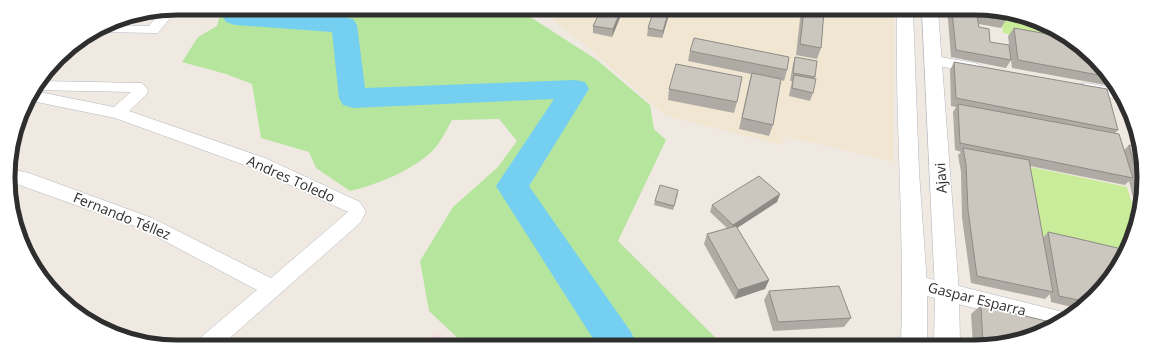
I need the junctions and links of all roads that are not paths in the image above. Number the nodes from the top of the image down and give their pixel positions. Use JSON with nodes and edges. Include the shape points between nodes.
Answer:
{"nodes":[{"id":1,"x":165,"y":15,"type":"edge"},
{"id":2,"x":905,"y":15,"type":"edge"},
{"id":3,"x":930,"y":15,"type":"edge"},
{"id":4,"x":111,"y":29,"type":"edge"},
{"id":5,"x":934,"y":61,"type":"junction"},
{"id":6,"x":988,"y":71,"type":"edge"},
{"id":7,"x":43,"y":86,"type":"edge"},
{"id":8,"x":1074,"y":86,"type":"edge"},
{"id":9,"x":1114,"y":94,"type":"edge"},
{"id":10,"x":36,"y":97,"type":"edge"},
{"id":11,"x":117,"y":113,"type":"junction"},
{"id":12,"x":15,"y":176,"type":"edge"},
{"id":13,"x":915,"y":284,"type":"junction"},
{"id":14,"x":272,"y":288,"type":"junction"},
{"id":15,"x":947,"y":292,"type":"junction"},
{"id":16,"x":1054,"y":319,"type":"edge"},
{"id":17,"x":213,"y":340,"type":"edge"},
{"id":18,"x":914,"y":340,"type":"edge"},
{"id":19,"x":947,"y":340,"type":"edge"}],
"edges":[{"from":1,"to":4,"type":"street","via":[[153,30]]},
{"from":2,"to":13,"type":"street"},
{"from":3,"to":5,"type":"street","name":"Ajavi"},
{"from":5,"to":6,"type":"street"},
{"from":5,"to":15,"type":"street","name":"Ajavi"},
{"from":7,"to":11,"type":"street","via":[[140,90],[139,94]]},
{"from":8,"to":9,"type":"street"},
{"from":10,"to":11,"type":"street","name":"Andres Toledo"},
{"from":11,"to":14,"type":"street","name":"Andres Toledo","via":[[259,163],[354,207],[357,212],[354,218]]},
{"from":12,"to":14,"type":"street","name":"Fernando Téllez","via":[[146,223]]},
{"from":13,"to":15,"type":"street","name":"Gaspar Esparra"},
{"from":13,"to":18,"type":"street"},
{"from":14,"to":17,"type":"street","name":"Andres Toledo"},
{"from":15,"to":16,"type":"street","name":"Gaspar Esparra"},
{"from":15,"to":19,"type":"street","name":"Ajavi"}]}
